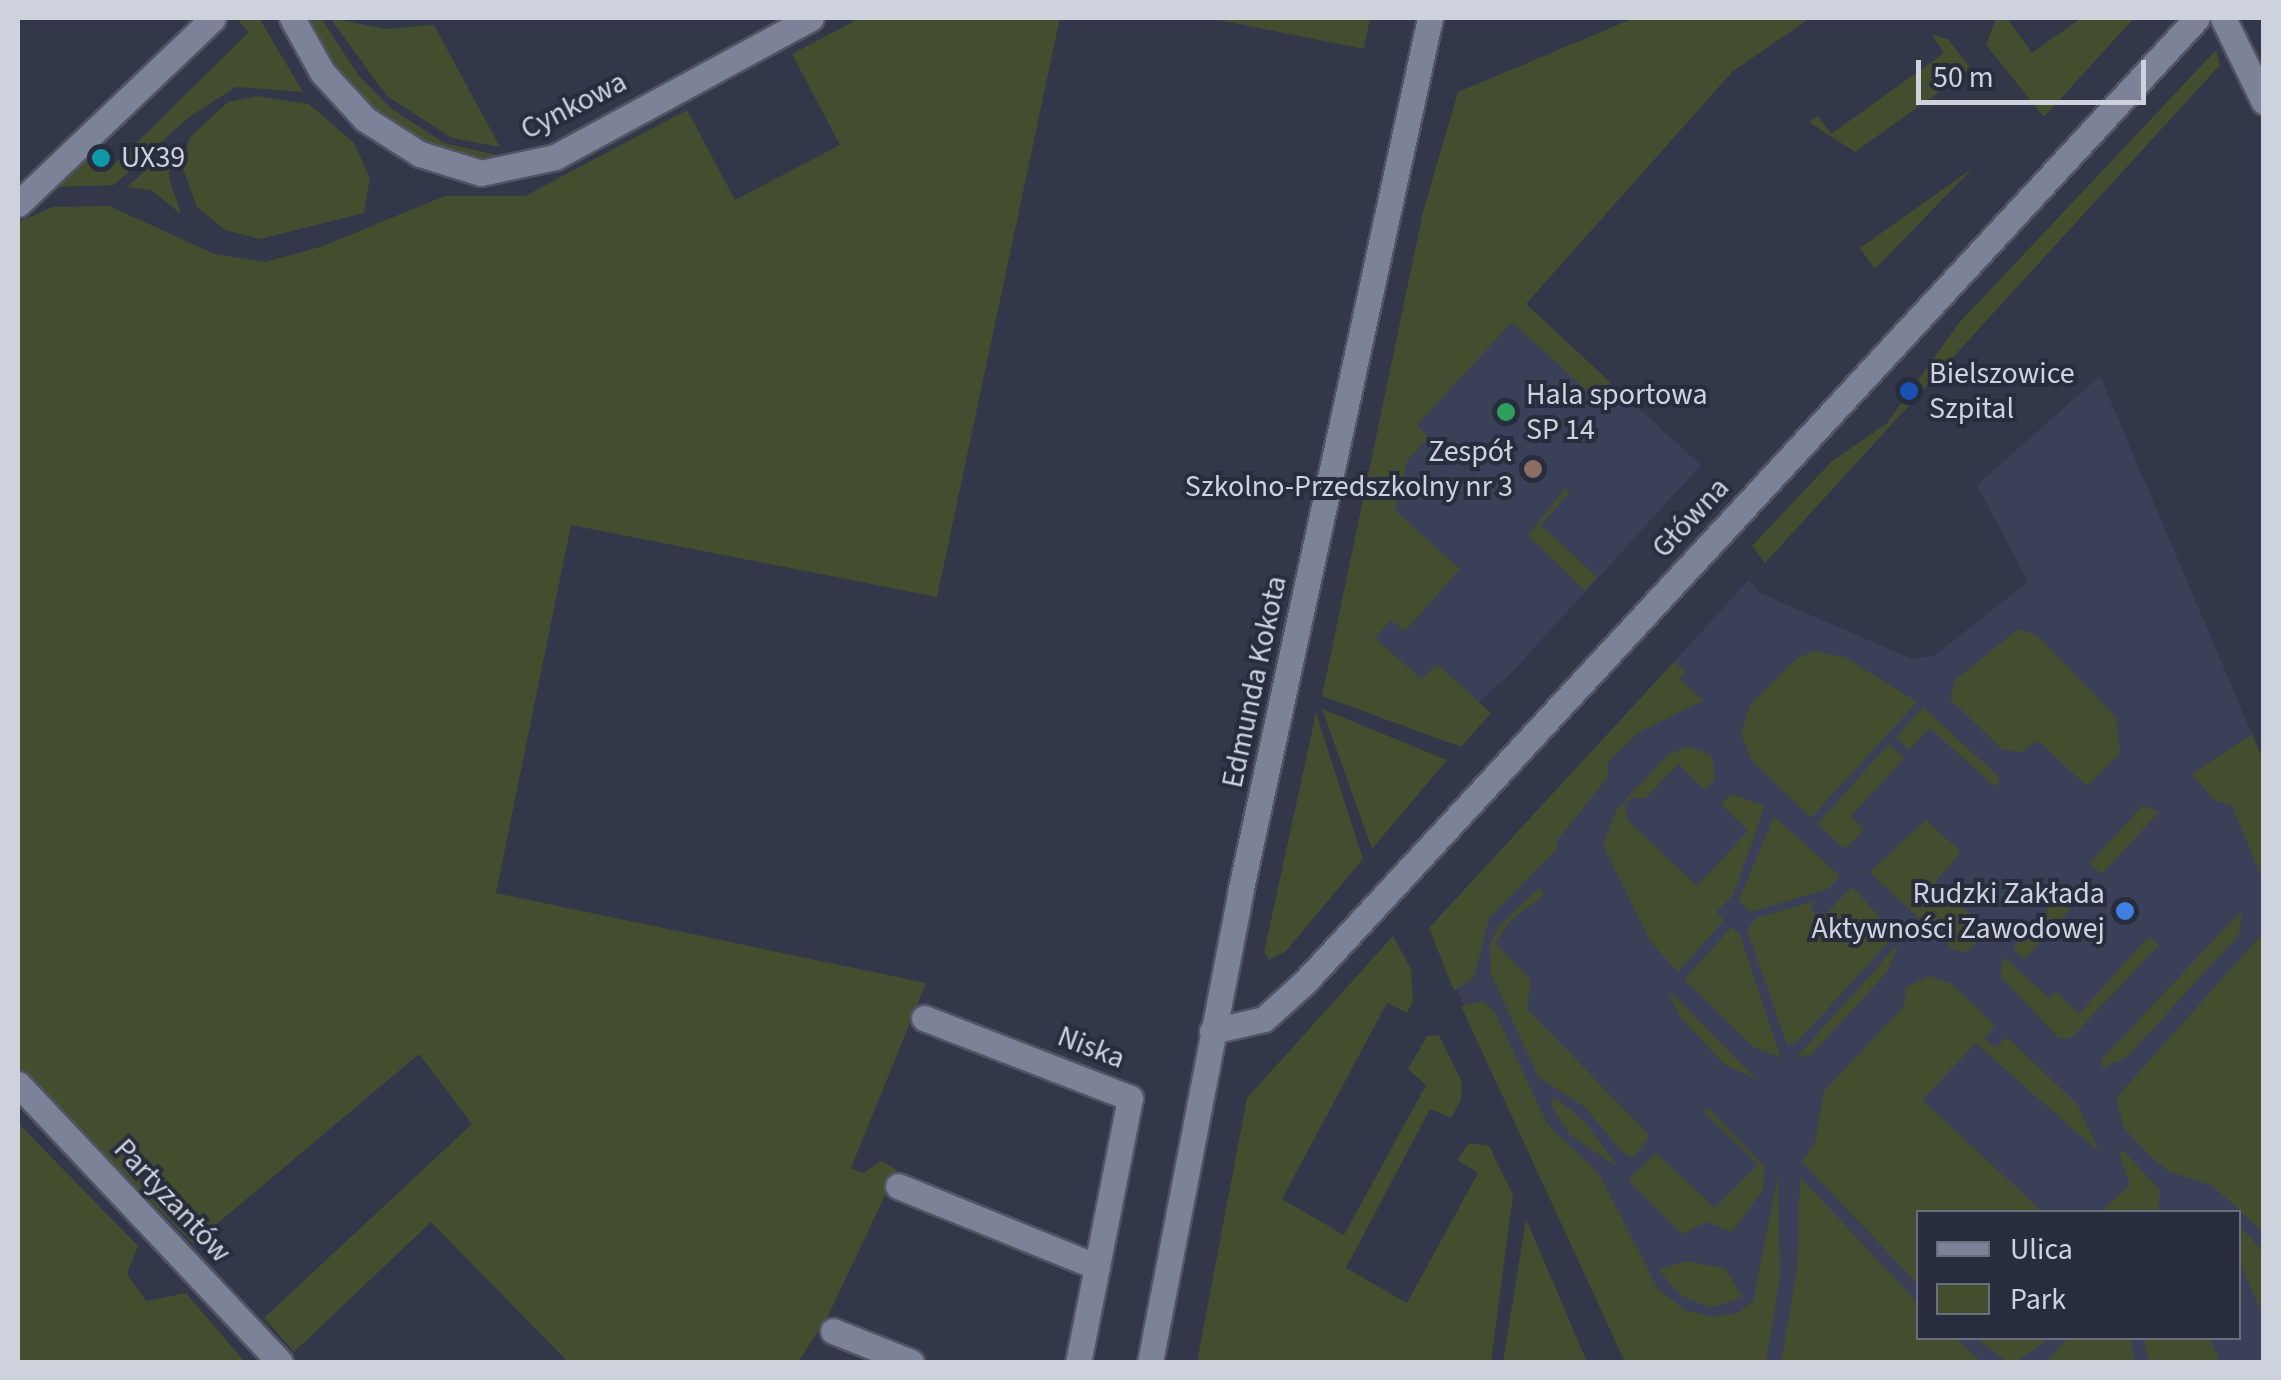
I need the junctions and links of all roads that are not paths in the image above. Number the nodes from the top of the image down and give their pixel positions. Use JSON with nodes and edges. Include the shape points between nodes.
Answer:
{"nodes":[{"id":1,"x":213,"y":18,"type":"edge"},
{"id":2,"x":292,"y":18,"type":"edge"},
{"id":3,"x":811,"y":18,"type":"edge"},
{"id":4,"x":1430,"y":18,"type":"edge"},
{"id":5,"x":2197,"y":18,"type":"edge"},
{"id":6,"x":2223,"y":18,"type":"edge"},
{"id":7,"x":2264,"y":102,"type":"edge"},
{"id":8,"x":18,"y":204,"type":"edge"},
{"id":9,"x":924,"y":1018,"type":"dead end"},
{"id":10,"x":1212,"y":1030,"type":"junction"},
{"id":11,"x":18,"y":1084,"type":"edge"},
{"id":12,"x":898,"y":1186,"type":"dead end"},
{"id":13,"x":1097,"y":1267,"type":"junction"},
{"id":14,"x":834,"y":1331,"type":"dead end"},
{"id":15,"x":280,"y":1362,"type":"edge"},
{"id":16,"x":911,"y":1362,"type":"edge"},
{"id":17,"x":1078,"y":1362,"type":"edge"},
{"id":18,"x":1150,"y":1362,"type":"edge"}],
"edges":[{"from":1,"to":8,"type":"street"},
{"from":2,"to":3,"type":"street","name":"Cynkowa","via":[[322,72],[365,119],[420,154],[481,173],[555,157]]},
{"from":4,"to":10,"type":"street","name":"Edmunda Kokota"},
{"from":5,"to":10,"type":"street","name":"Główna","via":[[1305,982],[1264,1018]]},
{"from":6,"to":7,"type":"street"},
{"from":9,"to":13,"type":"street","name":"Niska","via":[[1130,1098]]},
{"from":10,"to":18,"type":"street","name":"Edmunda Kokota"},
{"from":11,"to":15,"type":"street","name":"Partyzantów"},
{"from":12,"to":13,"type":"street"},
{"from":13,"to":17,"type":"street","name":"Niska"},
{"from":14,"to":16,"type":"street"}]}
